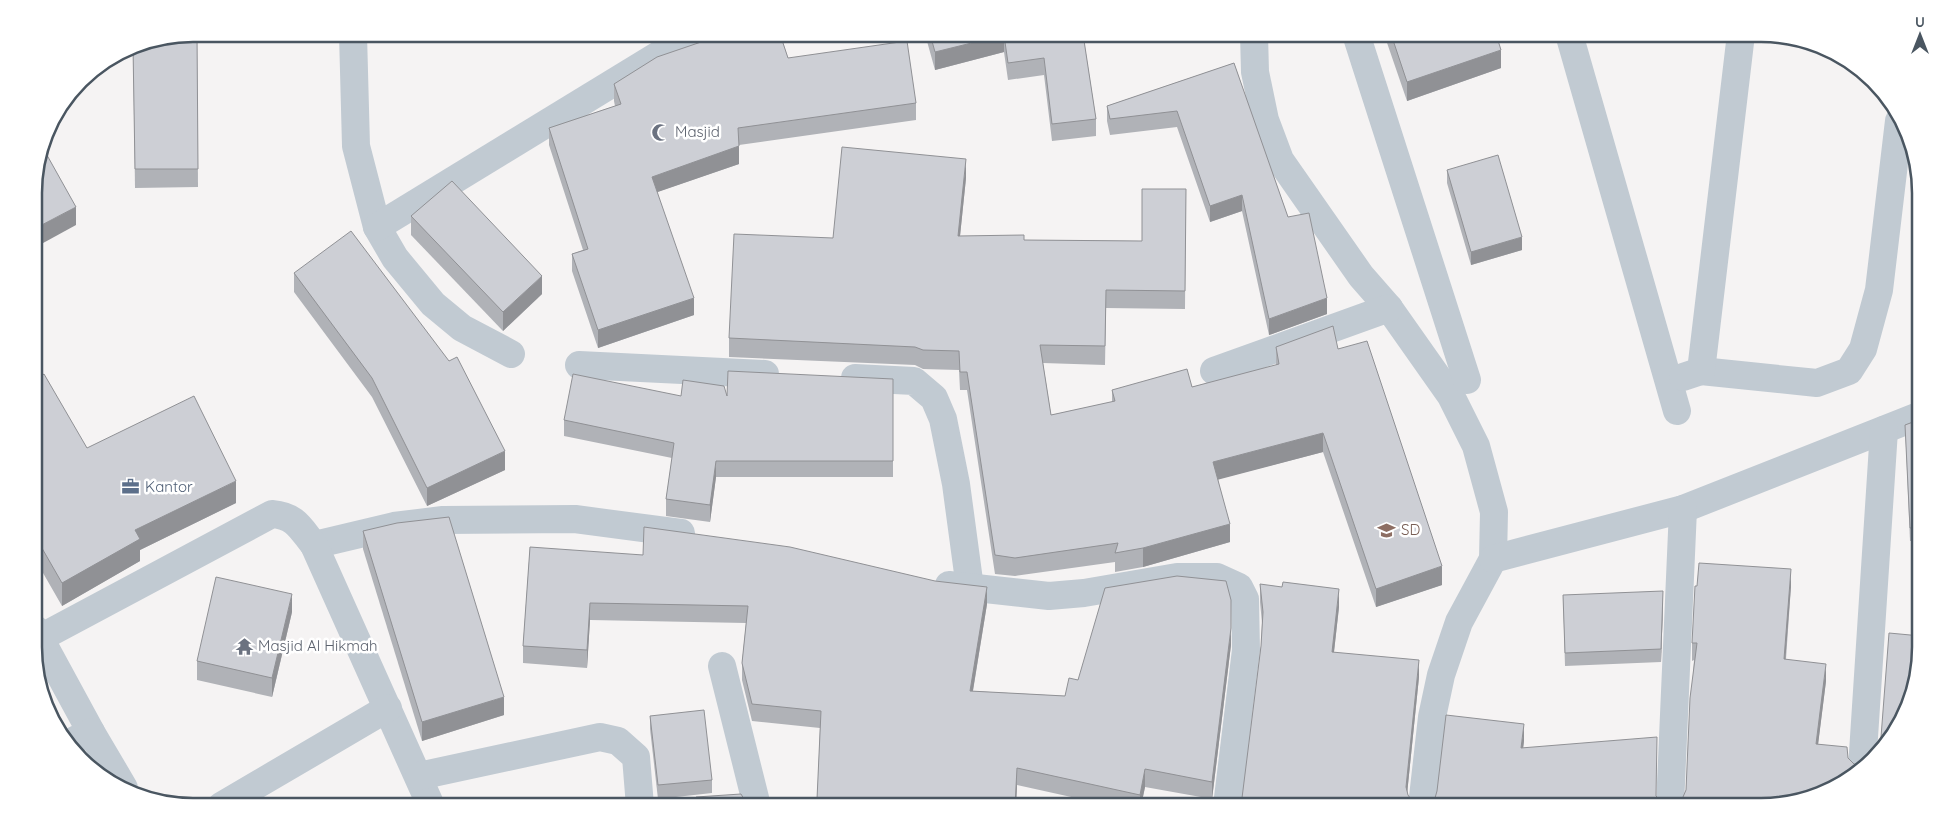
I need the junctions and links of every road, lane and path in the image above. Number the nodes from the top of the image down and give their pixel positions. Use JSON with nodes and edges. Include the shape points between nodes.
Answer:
{"nodes":[{"id":1,"x":1254,"y":42,"type":"edge"},
{"id":2,"x":1359,"y":42,"type":"edge"},
{"id":3,"x":1572,"y":42,"type":"edge"},
{"id":4,"x":1740,"y":42,"type":"edge"},
{"id":5,"x":353,"y":43,"type":"edge"},
{"id":6,"x":679,"y":43,"type":"edge"},
{"id":7,"x":1898,"y":130,"type":"edge"},
{"id":8,"x":377,"y":227,"type":"junction"},
{"id":9,"x":1389,"y":308,"type":"junction"},
{"id":10,"x":511,"y":354,"type":"dead end"},
{"id":11,"x":579,"y":365,"type":"dead end"},
{"id":12,"x":1214,"y":371,"type":"dead end"},
{"id":13,"x":1700,"y":371,"type":"junction"},
{"id":14,"x":786,"y":375,"type":"edge"},
{"id":15,"x":826,"y":377,"type":"edge"},
{"id":16,"x":1467,"y":380,"type":"dead end"},
{"id":17,"x":1670,"y":381,"type":"junction"},
{"id":18,"x":1678,"y":411,"type":"dead end"},
{"id":19,"x":1912,"y":419,"type":"edge"},
{"id":20,"x":1884,"y":430,"type":"junction"},
{"id":21,"x":1683,"y":509,"type":"junction"},
{"id":22,"x":708,"y":537,"type":"edge"},
{"id":23,"x":314,"y":546,"type":"junction"},
{"id":24,"x":1493,"y":559,"type":"junction"},
{"id":25,"x":928,"y":581,"type":"edge"},
{"id":26,"x":970,"y":588,"type":"junction"},
{"id":27,"x":43,"y":630,"type":"edge"},
{"id":28,"x":43,"y":646,"type":"edge"},
{"id":29,"x":722,"y":666,"type":"dead end"},
{"id":30,"x":388,"y":708,"type":"junction"},
{"id":31,"x":79,"y":738,"type":"edge"},
{"id":32,"x":1863,"y":758,"type":"edge"},
{"id":33,"x":108,"y":770,"type":"edge"},
{"id":34,"x":419,"y":776,"type":"junction"},
{"id":35,"x":1228,"y":797,"type":"edge"},
{"id":36,"x":1423,"y":797,"type":"edge"},
{"id":37,"x":1670,"y":797,"type":"edge"},
{"id":38,"x":235,"y":798,"type":"edge"},
{"id":39,"x":428,"y":798,"type":"edge"},
{"id":40,"x":639,"y":798,"type":"edge"},
{"id":41,"x":754,"y":798,"type":"edge"}],
"edges":[{"from":1,"to":9,"type":"street","via":[[1265,120],[1280,160],[1361,276]]},
{"from":2,"to":16,"type":"street"},
{"from":3,"to":17,"type":"street"},
{"from":4,"to":13,"type":"street"},
{"from":5,"to":8,"type":"street","via":[[356,146]]},
{"from":6,"to":8,"type":"street"},
{"from":7,"to":13,"type":"street","via":[[1879,290],[1863,349],[1849,371],[1817,383]]},
{"from":8,"to":10,"type":"street","via":[[395,258],[432,304],[462,328]]},
{"from":9,"to":12,"type":"street"},
{"from":9,"to":24,"type":"street","via":[[1451,396],[1476,446],[1494,512]]},
{"from":11,"to":14,"type":"street"},
{"from":13,"to":17,"type":"street"},
{"from":15,"to":26,"type":"street","via":[[914,381],[934,398],[943,420],[956,484]]},
{"from":17,"to":18,"type":"street"},
{"from":19,"to":20,"type":"street"},
{"from":20,"to":21,"type":"street"},
{"from":20,"to":32,"type":"street"},
{"from":21,"to":24,"type":"street"},
{"from":21,"to":37,"type":"street"},
{"from":22,"to":23,"type":"street","via":[[575,519],[443,520],[394,526]]},
{"from":23,"to":27,"type":"street","via":[[294,519],[272,514]]},
{"from":23,"to":30,"type":"street"},
{"from":24,"to":36,"type":"street","via":[[1459,622],[1441,675],[1432,717]]},
{"from":25,"to":26,"type":"street"},
{"from":26,"to":35,"type":"street","via":[[1049,596],[1177,577],[1217,577],[1240,588],[1245,599],[1246,650]]},
{"from":28,"to":31,"type":"street"},
{"from":29,"to":41,"type":"street"},
{"from":30,"to":34,"type":"street"},
{"from":30,"to":38,"type":"street"},
{"from":31,"to":33,"type":"street"},
{"from":34,"to":39,"type":"street"},
{"from":34,"to":40,"type":"street","via":[[600,737],[618,742],[636,757]]}]}
